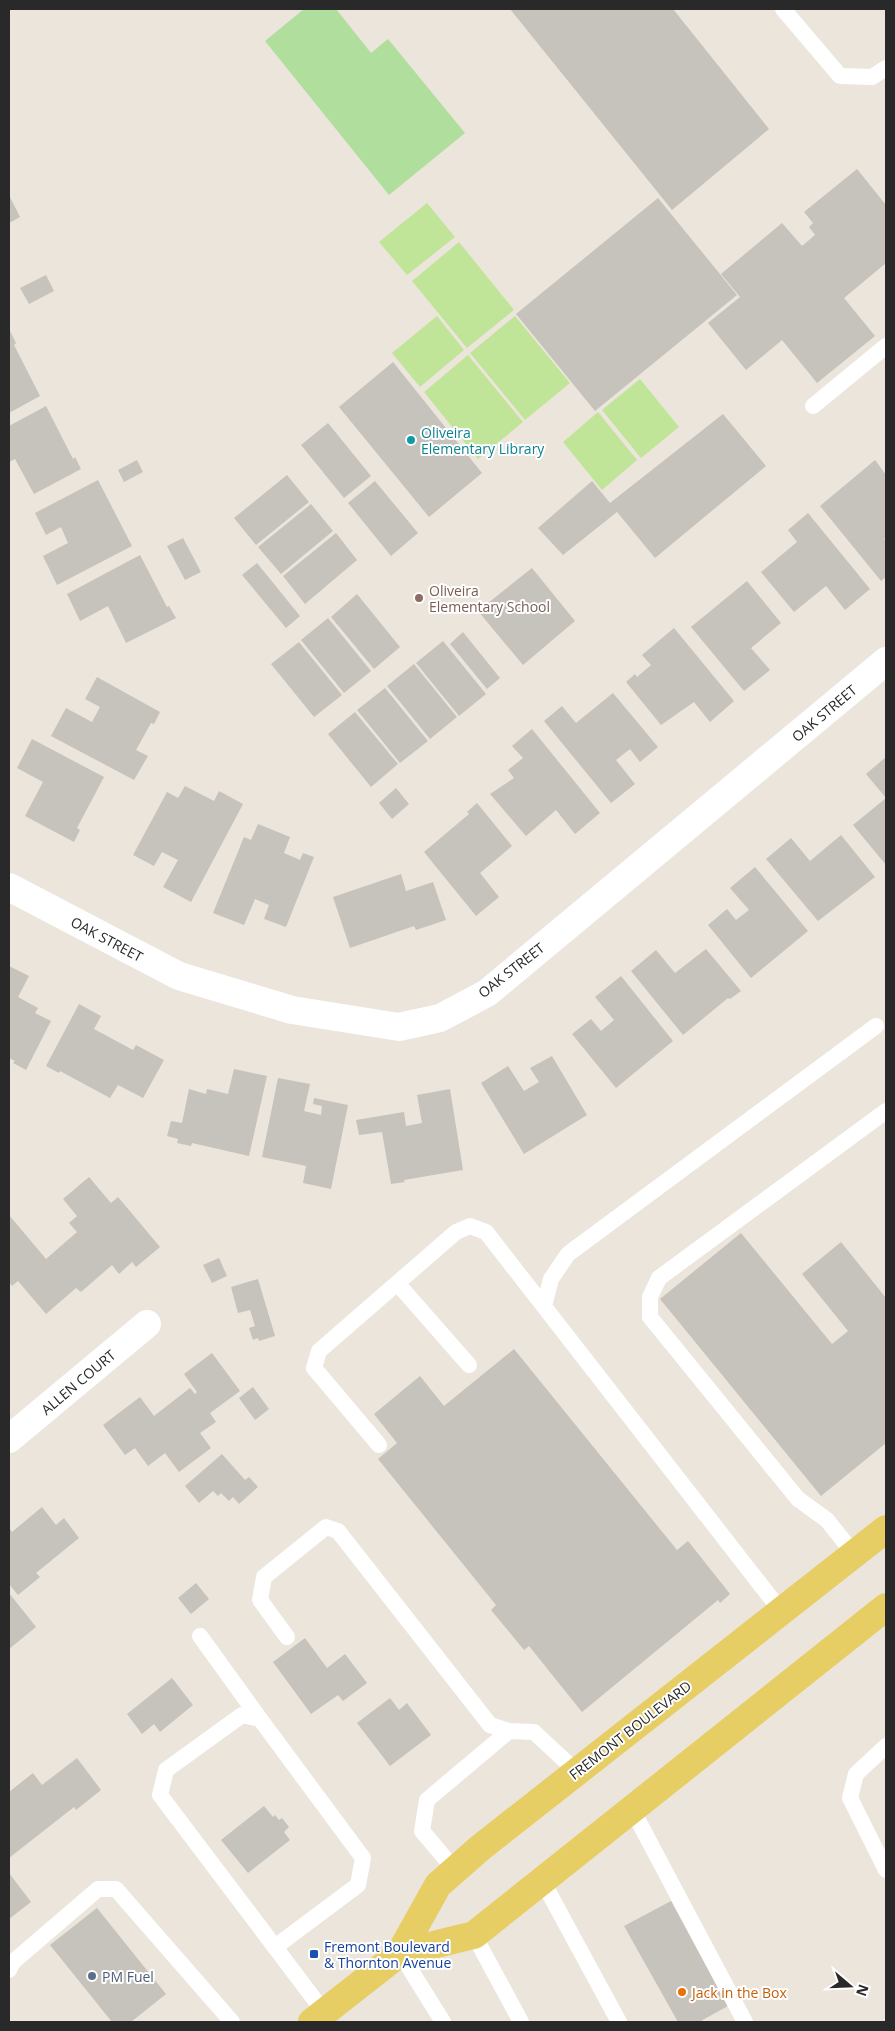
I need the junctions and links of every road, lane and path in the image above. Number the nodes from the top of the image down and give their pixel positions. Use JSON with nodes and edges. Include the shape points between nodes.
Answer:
{"nodes":[{"id":1,"x":783,"y":9,"type":"edge"},
{"id":2,"x":886,"y":68,"type":"edge"},
{"id":3,"x":886,"y":346,"type":"edge"},
{"id":4,"x":813,"y":406,"type":"dead end"},
{"id":5,"x":886,"y":661,"type":"edge"},
{"id":6,"x":9,"y":887,"type":"edge"},
{"id":7,"x":876,"y":1026,"type":"dead end"},
{"id":8,"x":886,"y":1111,"type":"edge"},
{"id":9,"x":397,"y":1283,"type":"junction"},
{"id":10,"x":544,"y":1306,"type":"junction"},
{"id":11,"x":147,"y":1324,"type":"dead end"},
{"id":12,"x":468,"y":1365,"type":"dead end"},
{"id":13,"x":9,"y":1440,"type":"edge"},
{"id":14,"x":379,"y":1445,"type":"dead end"},
{"id":15,"x":886,"y":1529,"type":"edge"},
{"id":16,"x":854,"y":1554,"type":"junction"},
{"id":17,"x":886,"y":1607,"type":"edge"},
{"id":18,"x":781,"y":1611,"type":"junction"},
{"id":19,"x":200,"y":1636,"type":"dead end"},
{"id":20,"x":287,"y":1637,"type":"dead end"},
{"id":21,"x":260,"y":1719,"type":"junction"},
{"id":22,"x":509,"y":1731,"type":"junction"},
{"id":23,"x":886,"y":1746,"type":"edge"},
{"id":24,"x":577,"y":1772,"type":"junction"},
{"id":25,"x":633,"y":1811,"type":"junction"},
{"id":26,"x":455,"y":1870,"type":"junction"},
{"id":27,"x":886,"y":1870,"type":"edge"},
{"id":28,"x":542,"y":1880,"type":"junction"},
{"id":29,"x":474,"y":1935,"type":"junction"},
{"id":30,"x":275,"y":1947,"type":"junction"},
{"id":31,"x":400,"y":1954,"type":"junction"},
{"id":32,"x":9,"y":1970,"type":"edge"},
{"id":33,"x":318,"y":2017,"type":"edge"},
{"id":34,"x":232,"y":2022,"type":"edge"},
{"id":35,"x":443,"y":2022,"type":"edge"},
{"id":36,"x":521,"y":2022,"type":"edge"},
{"id":37,"x":619,"y":2022,"type":"edge"},
{"id":38,"x":745,"y":2022,"type":"edge"}],
"edges":[{"from":1,"to":2,"type":"lane","via":[[840,76],[872,77]]},
{"from":3,"to":4,"type":"lane"},
{"from":5,"to":6,"type":"street","name":"OAK STREET","via":[[487,993],[440,1018],[399,1027],[292,1010],[179,976]]},
{"from":7,"to":10,"type":"lane","via":[[568,1254],[551,1279]]},
{"from":8,"to":16,"type":"lane","via":[[659,1278],[650,1297],[650,1317],[798,1499],[827,1520]]},
{"from":9,"to":10,"type":"lane","via":[[456,1232],[470,1226],[486,1232]]},
{"from":9,"to":12,"type":"lane"},
{"from":9,"to":14,"type":"lane","via":[[319,1350],[314,1368]]},
{"from":10,"to":18,"type":"lane"},
{"from":11,"to":13,"type":"street","name":"ALLEN COURT"},
{"from":15,"to":16,"type":"main road","name":"FREMONT BOULEVARD"},
{"from":16,"to":18,"type":"main road","name":"FREMONT BOULEVARD"},
{"from":17,"to":25,"type":"main road","name":"FREMONT BOULEVARD"},
{"from":18,"to":24,"type":"main road","name":"FREMONT BOULEVARD"},
{"from":19,"to":21,"type":"lane"},
{"from":20,"to":22,"type":"lane","via":[[260,1600],[264,1577],[326,1527],[338,1531],[490,1725]]},
{"from":21,"to":30,"type":"lane","via":[[364,1858],[358,1886]]},
{"from":21,"to":30,"type":"lane","via":[[242,1716],[166,1770],[160,1795]]},
{"from":22,"to":24,"type":"lane","via":[[534,1732]]},
{"from":22,"to":26,"type":"lane","via":[[427,1800],[422,1831]]},
{"from":23,"to":27,"type":"lane","via":[[856,1774],[850,1798]]},
{"from":24,"to":26,"type":"main road","name":"FREMONT BOULEVARD"},
{"from":25,"to":28,"type":"main road","name":"FREMONT BOULEVARD"},
{"from":25,"to":38,"type":"lane"},
{"from":26,"to":31,"type":"main road","name":"FREMONT BOULEVARD","via":[[438,1885]]},
{"from":28,"to":29,"type":"main road","name":"FREMONT BOULEVARD"},
{"from":28,"to":37,"type":"lane"},
{"from":29,"to":31,"type":"main road","name":"FREMONT BOULEVARD"},
{"from":29,"to":36,"type":"lane"},
{"from":30,"to":33,"type":"lane"},
{"from":31,"to":33,"type":"main road","name":"FREMONT BOULEVARD"},
{"from":31,"to":35,"type":"lane"},
{"from":32,"to":34,"type":"lane","via":[[13,1962],[98,1889],[116,1889]]}]}
